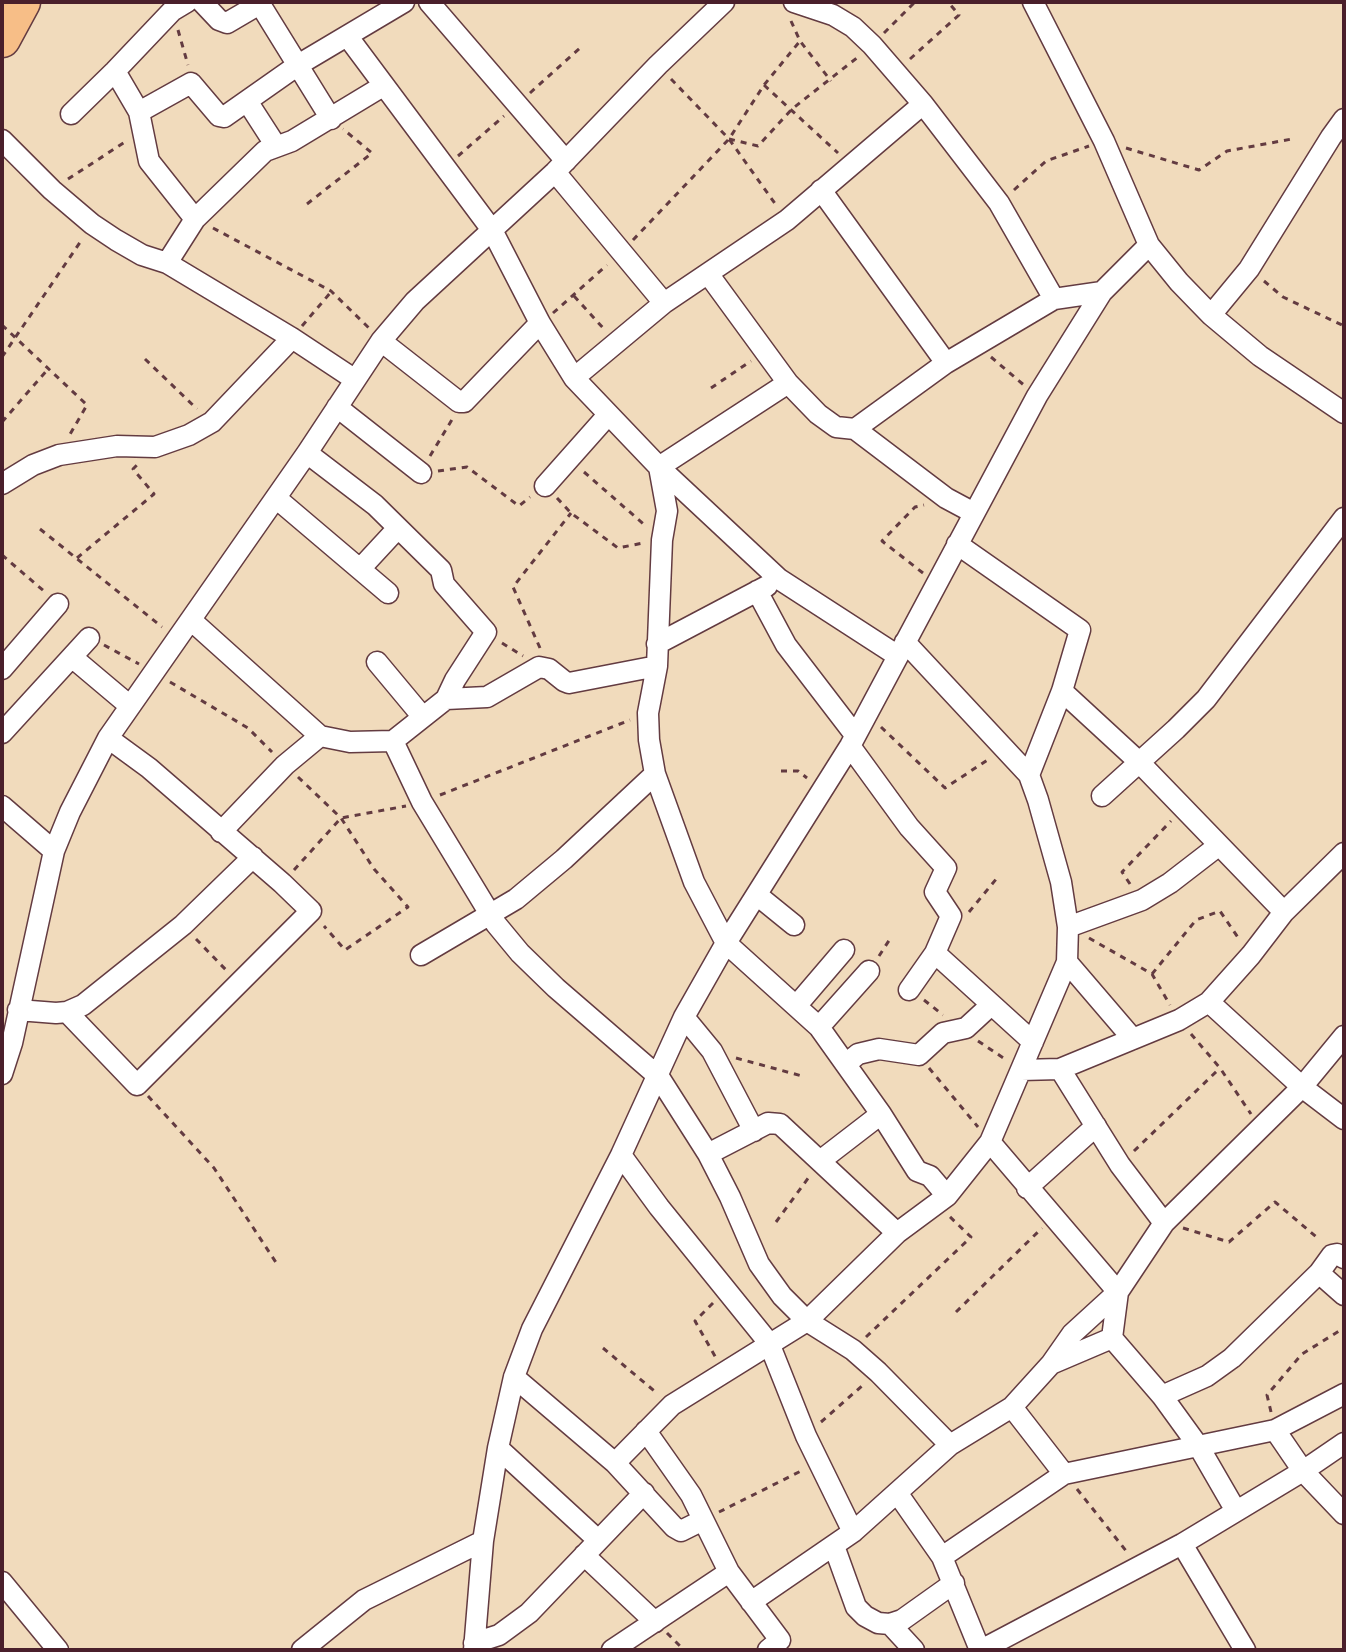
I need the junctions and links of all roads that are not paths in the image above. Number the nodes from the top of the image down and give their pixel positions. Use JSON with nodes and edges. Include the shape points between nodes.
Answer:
{"nodes":[{"id":1,"x":22,"y":2,"type":"edge"},
{"id":2,"x":202,"y":2,"type":"edge"},
{"id":3,"x":404,"y":2,"type":"edge"},
{"id":4,"x":429,"y":2,"type":"edge"},
{"id":5,"x":724,"y":2,"type":"edge"},
{"id":6,"x":794,"y":2,"type":"edge"},
{"id":7,"x":1033,"y":2,"type":"edge"},
{"id":8,"x":174,"y":5,"type":"edge"},
{"id":9,"x":348,"y":37,"type":"junction"},
{"id":10,"x":2,"y":39,"type":"edge"},
{"id":11,"x":298,"y":65,"type":"junction"},
{"id":12,"x":115,"y":71,"type":"junction"},
{"id":13,"x":383,"y":86,"type":"junction"},
{"id":14,"x":247,"y":101,"type":"junction"},
{"id":15,"x":923,"y":104,"type":"junction"},
{"id":16,"x":71,"y":114,"type":"dead end"},
{"id":17,"x":331,"y":119,"type":"junction"},
{"id":18,"x":1344,"y":119,"type":"edge"},
{"id":19,"x":140,"y":121,"type":"junction"},
{"id":20,"x":2,"y":140,"type":"edge"},
{"id":21,"x":276,"y":146,"type":"junction"},
{"id":22,"x":560,"y":166,"type":"junction"},
{"id":23,"x":821,"y":190,"type":"junction"},
{"id":24,"x":195,"y":219,"type":"junction"},
{"id":25,"x":492,"y":230,"type":"junction"},
{"id":26,"x":1149,"y":245,"type":"junction"},
{"id":27,"x":167,"y":263,"type":"junction"},
{"id":28,"x":709,"y":275,"type":"junction"},
{"id":29,"x":1102,"y":292,"type":"junction"},
{"id":30,"x":1054,"y":299,"type":"junction"},
{"id":31,"x":664,"y":303,"type":"junction"},
{"id":32,"x":1211,"y":315,"type":"junction"},
{"id":33,"x":540,"y":323,"type":"junction"},
{"id":34,"x":292,"y":338,"type":"junction"},
{"id":35,"x":381,"y":341,"type":"junction"},
{"id":36,"x":946,"y":363,"type":"junction"},
{"id":37,"x":574,"y":378,"type":"junction"},
{"id":38,"x":354,"y":379,"type":"junction"},
{"id":39,"x":788,"y":383,"type":"junction"},
{"id":40,"x":337,"y":407,"type":"junction"},
{"id":41,"x":1344,"y":413,"type":"edge"},
{"id":42,"x":608,"y":415,"type":"junction"},
{"id":43,"x":855,"y":429,"type":"junction"},
{"id":44,"x":307,"y":453,"type":"junction"},
{"id":45,"x":659,"y":467,"type":"junction"},
{"id":46,"x":421,"y":473,"type":"road end"},
{"id":47,"x":2,"y":484,"type":"edge"},
{"id":48,"x":545,"y":486,"type":"road end"},
{"id":49,"x":276,"y":498,"type":"junction"},
{"id":50,"x":974,"y":513,"type":"junction"},
{"id":51,"x":1344,"y":518,"type":"edge"},
{"id":52,"x":397,"y":529,"type":"junction"},
{"id":53,"x":957,"y":544,"type":"junction"},
{"id":54,"x":360,"y":569,"type":"junction"},
{"id":55,"x":779,"y":579,"type":"junction"},
{"id":56,"x":757,"y":591,"type":"junction"},
{"id":57,"x":388,"y":593,"type":"dead end"},
{"id":58,"x":58,"y":604,"type":"road end"},
{"id":59,"x":192,"y":621,"type":"junction"},
{"id":60,"x":89,"y":638,"type":"road end"},
{"id":61,"x":657,"y":644,"type":"junction"},
{"id":62,"x":901,"y":649,"type":"junction"},
{"id":63,"x":73,"y":658,"type":"junction"},
{"id":64,"x":377,"y":662,"type":"dead end"},
{"id":65,"x":657,"y":666,"type":"junction"},
{"id":66,"x":2,"y":669,"type":"edge"},
{"id":67,"x":1062,"y":691,"type":"junction"},
{"id":68,"x":446,"y":699,"type":"junction"},
{"id":69,"x":130,"y":706,"type":"junction"},
{"id":70,"x":422,"y":716,"type":"junction"},
{"id":71,"x":2,"y":733,"type":"edge"},
{"id":72,"x":320,"y":736,"type":"junction"},
{"id":73,"x":108,"y":738,"type":"junction"},
{"id":74,"x":853,"y":740,"type":"junction"},
{"id":75,"x":393,"y":741,"type":"junction"},
{"id":76,"x":1138,"y":761,"type":"junction"},
{"id":77,"x":655,"y":774,"type":"junction"},
{"id":78,"x":1029,"y":775,"type":"junction"},
{"id":79,"x":1102,"y":796,"type":"dead end"},
{"id":80,"x":2,"y":806,"type":"edge"},
{"id":81,"x":221,"y":832,"type":"junction"},
{"id":82,"x":1218,"y":846,"type":"junction"},
{"id":83,"x":54,"y":851,"type":"junction"},
{"id":84,"x":1344,"y":853,"type":"edge"},
{"id":85,"x":253,"y":857,"type":"junction"},
{"id":86,"x":757,"y":895,"type":"junction"},
{"id":87,"x":1284,"y":912,"type":"junction"},
{"id":88,"x":490,"y":914,"type":"junction"},
{"id":89,"x":794,"y":925,"type":"dead end"},
{"id":90,"x":1068,"y":927,"type":"junction"},
{"id":91,"x":726,"y":943,"type":"junction"},
{"id":92,"x":844,"y":950,"type":"dead end"},
{"id":93,"x":935,"y":953,"type":"junction"},
{"id":94,"x":421,"y":955,"type":"dead end"},
{"id":95,"x":1067,"y":962,"type":"junction"},
{"id":96,"x":869,"y":971,"type":"dead end"},
{"id":97,"x":909,"y":990,"type":"road end"},
{"id":98,"x":1209,"y":1002,"type":"junction"},
{"id":99,"x":797,"y":1005,"type":"junction"},
{"id":100,"x":991,"y":1005,"type":"junction"},
{"id":101,"x":18,"y":1010,"type":"junction"},
{"id":102,"x":67,"y":1012,"type":"junction"},
{"id":103,"x":684,"y":1017,"type":"junction"},
{"id":104,"x":819,"y":1027,"type":"junction"},
{"id":105,"x":1344,"y":1036,"type":"edge"},
{"id":106,"x":1133,"y":1039,"type":"junction"},
{"id":107,"x":1033,"y":1042,"type":"junction"},
{"id":108,"x":846,"y":1064,"type":"junction"},
{"id":109,"x":1060,"y":1069,"type":"junction"},
{"id":110,"x":1021,"y":1070,"type":"junction"},
{"id":111,"x":2,"y":1074,"type":"edge"},
{"id":112,"x":659,"y":1077,"type":"junction"},
{"id":113,"x":1302,"y":1087,"type":"junction"},
{"id":114,"x":881,"y":1114,"type":"junction"},
{"id":115,"x":1344,"y":1119,"type":"edge"},
{"id":116,"x":1096,"y":1126,"type":"junction"},
{"id":117,"x":754,"y":1131,"type":"junction"},
{"id":118,"x":990,"y":1142,"type":"junction"},
{"id":119,"x":708,"y":1154,"type":"junction"},
{"id":120,"x":621,"y":1155,"type":"junction"},
{"id":121,"x":820,"y":1161,"type":"junction"},
{"id":122,"x":1027,"y":1188,"type":"junction"},
{"id":123,"x":942,"y":1200,"type":"junction"},
{"id":124,"x":1164,"y":1223,"type":"junction"},
{"id":125,"x":897,"y":1233,"type":"junction"},
{"id":126,"x":1339,"y":1256,"type":"edge"},
{"id":127,"x":1319,"y":1273,"type":"junction"},
{"id":128,"x":1118,"y":1292,"type":"junction"},
{"id":129,"x":1344,"y":1295,"type":"edge"},
{"id":130,"x":807,"y":1321,"type":"junction"},
{"id":131,"x":1112,"y":1338,"type":"junction"},
{"id":132,"x":769,"y":1343,"type":"junction"},
{"id":133,"x":1051,"y":1364,"type":"junction"},
{"id":134,"x":514,"y":1377,"type":"junction"},
{"id":135,"x":1344,"y":1394,"type":"edge"},
{"id":136,"x":1162,"y":1396,"type":"junction"},
{"id":137,"x":1012,"y":1407,"type":"junction"},
{"id":138,"x":1275,"y":1430,"type":"junction"},
{"id":139,"x":646,"y":1431,"type":"junction"},
{"id":140,"x":1344,"y":1443,"type":"edge"},
{"id":141,"x":950,"y":1445,"type":"junction"},
{"id":142,"x":1199,"y":1447,"type":"junction"},
{"id":143,"x":498,"y":1448,"type":"junction"},
{"id":144,"x":615,"y":1463,"type":"junction"},
{"id":145,"x":1303,"y":1471,"type":"junction"},
{"id":146,"x":1064,"y":1474,"type":"junction"},
{"id":147,"x":644,"y":1493,"type":"junction"},
{"id":148,"x":898,"y":1494,"type":"junction"},
{"id":149,"x":1236,"y":1511,"type":"junction"},
{"id":150,"x":1344,"y":1514,"type":"edge"},
{"id":151,"x":703,"y":1520,"type":"junction"},
{"id":152,"x":853,"y":1532,"type":"junction"},
{"id":153,"x":483,"y":1541,"type":"junction"},
{"id":154,"x":1182,"y":1544,"type":"junction"},
{"id":155,"x":834,"y":1546,"type":"junction"},
{"id":156,"x":591,"y":1547,"type":"junction"},
{"id":157,"x":942,"y":1557,"type":"junction"},
{"id":158,"x":729,"y":1572,"type":"junction"},
{"id":159,"x":2,"y":1582,"type":"edge"},
{"id":160,"x":954,"y":1583,"type":"junction"},
{"id":161,"x":751,"y":1602,"type":"junction"},
{"id":162,"x":655,"y":1622,"type":"junction"},
{"id":163,"x":890,"y":1624,"type":"junction"},
{"id":164,"x":474,"y":1647,"type":"edge"},
{"id":165,"x":58,"y":1650,"type":"edge"},
{"id":166,"x":302,"y":1650,"type":"edge"},
{"id":167,"x":612,"y":1650,"type":"edge"},
{"id":168,"x":768,"y":1650,"type":"edge"},
{"id":169,"x":914,"y":1650,"type":"edge"},
{"id":170,"x":980,"y":1650,"type":"edge"},
{"id":171,"x":1245,"y":1650,"type":"edge"}],
"edges":[{"from":1,"to":10,"type":"highway"},
{"from":2,"to":11,"type":"street","via":[[227,23],[256,6],[263,9]]},
{"from":3,"to":9,"type":"street"},
{"from":4,"to":22,"type":"street","via":[[517,105]]},
{"from":5,"to":22,"type":"street"},
{"from":6,"to":15,"type":"street","via":[[853,27]]},
{"from":7,"to":26,"type":"street","via":[[1104,141]]},
{"from":8,"to":12,"type":"street"},
{"from":9,"to":11,"type":"street"},
{"from":9,"to":13,"type":"street"},
{"from":11,"to":14,"type":"street"},
{"from":11,"to":17,"type":"street"},
{"from":12,"to":16,"type":"street"},
{"from":12,"to":19,"type":"street"},
{"from":13,"to":17,"type":"street"},
{"from":13,"to":25,"type":"street"},
{"from":14,"to":19,"type":"street","via":[[221,117],[193,83]]},
{"from":14,"to":21,"type":"street"},
{"from":15,"to":23,"type":"street"},
{"from":15,"to":30,"type":"street","via":[[999,203]]},
{"from":17,"to":21,"type":"street"},
{"from":18,"to":32,"type":"street","via":[[1249,269]]},
{"from":19,"to":24,"type":"street","via":[[149,161]]},
{"from":20,"to":27,"type":"street","via":[[92,224],[142,255]]},
{"from":21,"to":24,"type":"street"},
{"from":22,"to":25,"type":"street"},
{"from":22,"to":31,"type":"street"},
{"from":23,"to":28,"type":"street"},
{"from":23,"to":36,"type":"street"},
{"from":24,"to":27,"type":"street"},
{"from":25,"to":33,"type":"street"},
{"from":25,"to":35,"type":"street","via":[[415,301]]},
{"from":26,"to":29,"type":"street"},
{"from":26,"to":32,"type":"street"},
{"from":27,"to":34,"type":"street"},
{"from":28,"to":31,"type":"street"},
{"from":28,"to":39,"type":"street"},
{"from":29,"to":30,"type":"street"},
{"from":29,"to":50,"type":"street","via":[[1037,396]]},
{"from":30,"to":36,"type":"street"},
{"from":31,"to":37,"type":"street"},
{"from":32,"to":41,"type":"street"},
{"from":33,"to":35,"type":"street","via":[[468,401],[459,402]]},
{"from":33,"to":37,"type":"street"},
{"from":34,"to":38,"type":"street"},
{"from":34,"to":47,"type":"street","via":[[212,422],[189,435],[155,447],[117,446],[59,455]]},
{"from":35,"to":38,"type":"street"},
{"from":36,"to":43,"type":"street"},
{"from":37,"to":42,"type":"street"},
{"from":38,"to":40,"type":"street"},
{"from":39,"to":43,"type":"street","via":[[826,421]]},
{"from":39,"to":45,"type":"street"},
{"from":40,"to":44,"type":"street"},
{"from":40,"to":46,"type":"street"},
{"from":42,"to":45,"type":"street"},
{"from":42,"to":48,"type":"street"},
{"from":43,"to":50,"type":"street"},
{"from":44,"to":49,"type":"street"},
{"from":44,"to":52,"type":"street","via":[[375,505]]},
{"from":45,"to":55,"type":"street"},
{"from":45,"to":61,"type":"street","via":[[667,511]]},
{"from":49,"to":54,"type":"street"},
{"from":49,"to":59,"type":"street"},
{"from":50,"to":53,"type":"street"},
{"from":51,"to":76,"type":"street","via":[[1206,699]]},
{"from":52,"to":54,"type":"street"},
{"from":52,"to":68,"type":"street","via":[[441,570],[444,584],[486,632]]},
{"from":53,"to":62,"type":"street"},
{"from":53,"to":67,"type":"street","via":[[1080,630]]},
{"from":54,"to":57,"type":"street"},
{"from":55,"to":56,"type":"street"},
{"from":55,"to":62,"type":"street"},
{"from":56,"to":61,"type":"street"},
{"from":56,"to":74,"type":"street","via":[[786,645]]},
{"from":58,"to":66,"type":"street"},
{"from":59,"to":69,"type":"street"},
{"from":59,"to":72,"type":"street"},
{"from":60,"to":63,"type":"street"},
{"from":61,"to":65,"type":"street"},
{"from":62,"to":74,"type":"street"},
{"from":62,"to":78,"type":"street"},
{"from":63,"to":69,"type":"street"},
{"from":63,"to":71,"type":"street"},
{"from":64,"to":70,"type":"street"},
{"from":65,"to":68,"type":"street","via":[[569,683],[544,668],[487,697]]},
{"from":65,"to":77,"type":"street","via":[[648,713]]},
{"from":67,"to":76,"type":"street"},
{"from":67,"to":78,"type":"street"},
{"from":68,"to":70,"type":"street"},
{"from":69,"to":73,"type":"street"},
{"from":70,"to":75,"type":"street"},
{"from":72,"to":75,"type":"street"},
{"from":72,"to":81,"type":"street"},
{"from":73,"to":81,"type":"street"},
{"from":73,"to":83,"type":"street"},
{"from":74,"to":86,"type":"street"},
{"from":74,"to":93,"type":"street","via":[[909,827],[944,864],[935,892],[951,916]]},
{"from":75,"to":88,"type":"street","via":[[422,802]]},
{"from":76,"to":79,"type":"street"},
{"from":76,"to":82,"type":"street"},
{"from":77,"to":88,"type":"street","via":[[564,859]]},
{"from":77,"to":91,"type":"street","via":[[694,882]]},
{"from":78,"to":90,"type":"street","via":[[1061,882]]},
{"from":80,"to":83,"type":"street"},
{"from":81,"to":85,"type":"street"},
{"from":82,"to":87,"type":"street"},
{"from":82,"to":90,"type":"street","via":[[1142,900]]},
{"from":83,"to":101,"type":"street"},
{"from":84,"to":87,"type":"street"},
{"from":85,"to":102,"type":"street","via":[[183,925],[101,993]]},
{"from":85,"to":102,"type":"street","via":[[311,911],[137,1085]]},
{"from":86,"to":89,"type":"street"},
{"from":86,"to":91,"type":"street"},
{"from":87,"to":98,"type":"street"},
{"from":88,"to":94,"type":"street"},
{"from":88,"to":112,"type":"street","via":[[520,953]]},
{"from":90,"to":95,"type":"street"},
{"from":91,"to":99,"type":"street"},
{"from":91,"to":103,"type":"street"},
{"from":92,"to":99,"type":"street"},
{"from":93,"to":97,"type":"street"},
{"from":93,"to":100,"type":"street"},
{"from":95,"to":106,"type":"street"},
{"from":95,"to":107,"type":"street"},
{"from":96,"to":104,"type":"street"},
{"from":98,"to":106,"type":"street"},
{"from":98,"to":113,"type":"street"},
{"from":99,"to":104,"type":"street"},
{"from":100,"to":107,"type":"street"},
{"from":100,"to":108,"type":"street","via":[[963,1030],[943,1033],[919,1055],[879,1049],[858,1054]]},
{"from":101,"to":102,"type":"street"},
{"from":101,"to":111,"type":"street"},
{"from":103,"to":112,"type":"street"},
{"from":103,"to":117,"type":"street","via":[[712,1051]]},
{"from":104,"to":108,"type":"street"},
{"from":105,"to":113,"type":"street"},
{"from":106,"to":109,"type":"street"},
{"from":107,"to":110,"type":"street"},
{"from":108,"to":114,"type":"street"},
{"from":109,"to":110,"type":"street"},
{"from":109,"to":116,"type":"street"},
{"from":110,"to":118,"type":"street"},
{"from":112,"to":119,"type":"street"},
{"from":112,"to":120,"type":"street"},
{"from":113,"to":115,"type":"street"},
{"from":113,"to":124,"type":"street"},
{"from":114,"to":121,"type":"street"},
{"from":114,"to":123,"type":"street","via":[[917,1171],[930,1176]]},
{"from":116,"to":122,"type":"street"},
{"from":116,"to":124,"type":"street"},
{"from":117,"to":119,"type":"street"},
{"from":117,"to":121,"type":"street","via":[[768,1123],[780,1124]]},
{"from":118,"to":122,"type":"street"},
{"from":118,"to":123,"type":"street"},
{"from":119,"to":130,"type":"street","via":[[759,1264]]},
{"from":120,"to":132,"type":"street"},
{"from":120,"to":134,"type":"street","via":[[532,1329]]},
{"from":121,"to":125,"type":"street"},
{"from":122,"to":128,"type":"street"},
{"from":123,"to":125,"type":"street"},
{"from":124,"to":128,"type":"street"},
{"from":125,"to":130,"type":"street"},
{"from":126,"to":127,"type":"street"},
{"from":127,"to":129,"type":"street"},
{"from":127,"to":136,"type":"street","via":[[1232,1358]]},
{"from":128,"to":131,"type":"street"},
{"from":128,"to":133,"type":"street","via":[[1072,1334]]},
{"from":130,"to":132,"type":"street"},
{"from":130,"to":141,"type":"street","via":[[853,1350]]},
{"from":131,"to":133,"type":"street"},
{"from":131,"to":136,"type":"street"},
{"from":132,"to":139,"type":"street","via":[[672,1405]]},
{"from":132,"to":152,"type":"street"},
{"from":133,"to":137,"type":"street"},
{"from":134,"to":143,"type":"street"},
{"from":134,"to":144,"type":"street"},
{"from":135,"to":138,"type":"street"},
{"from":136,"to":142,"type":"street"},
{"from":137,"to":141,"type":"street"},
{"from":137,"to":146,"type":"street"},
{"from":138,"to":142,"type":"street"},
{"from":138,"to":145,"type":"street"},
{"from":139,"to":144,"type":"street"},
{"from":139,"to":151,"type":"street"},
{"from":140,"to":145,"type":"street"},
{"from":141,"to":148,"type":"street"},
{"from":142,"to":146,"type":"street"},
{"from":142,"to":149,"type":"street"},
{"from":143,"to":153,"type":"street"},
{"from":143,"to":156,"type":"street"},
{"from":144,"to":147,"type":"street"},
{"from":145,"to":149,"type":"street"},
{"from":145,"to":150,"type":"street"},
{"from":146,"to":157,"type":"street"},
{"from":147,"to":151,"type":"street","via":[[678,1530]]},
{"from":147,"to":156,"type":"street"},
{"from":148,"to":152,"type":"street"},
{"from":148,"to":157,"type":"street"},
{"from":149,"to":154,"type":"street"},
{"from":151,"to":158,"type":"street"},
{"from":152,"to":155,"type":"street"},
{"from":153,"to":164,"type":"street"},
{"from":153,"to":166,"type":"street","via":[[364,1600]]},
{"from":154,"to":170,"type":"street"},
{"from":154,"to":171,"type":"street"},
{"from":155,"to":161,"type":"street"},
{"from":155,"to":163,"type":"street","via":[[856,1607],[878,1623]]},
{"from":156,"to":162,"type":"street"},
{"from":156,"to":164,"type":"street","via":[[513,1626]]},
{"from":157,"to":160,"type":"street"},
{"from":158,"to":161,"type":"street"},
{"from":158,"to":162,"type":"street"},
{"from":159,"to":165,"type":"street"},
{"from":160,"to":163,"type":"street"},
{"from":160,"to":170,"type":"street"},
{"from":161,"to":168,"type":"street","via":[[780,1640]]},
{"from":162,"to":167,"type":"street"},
{"from":163,"to":169,"type":"street"}]}
